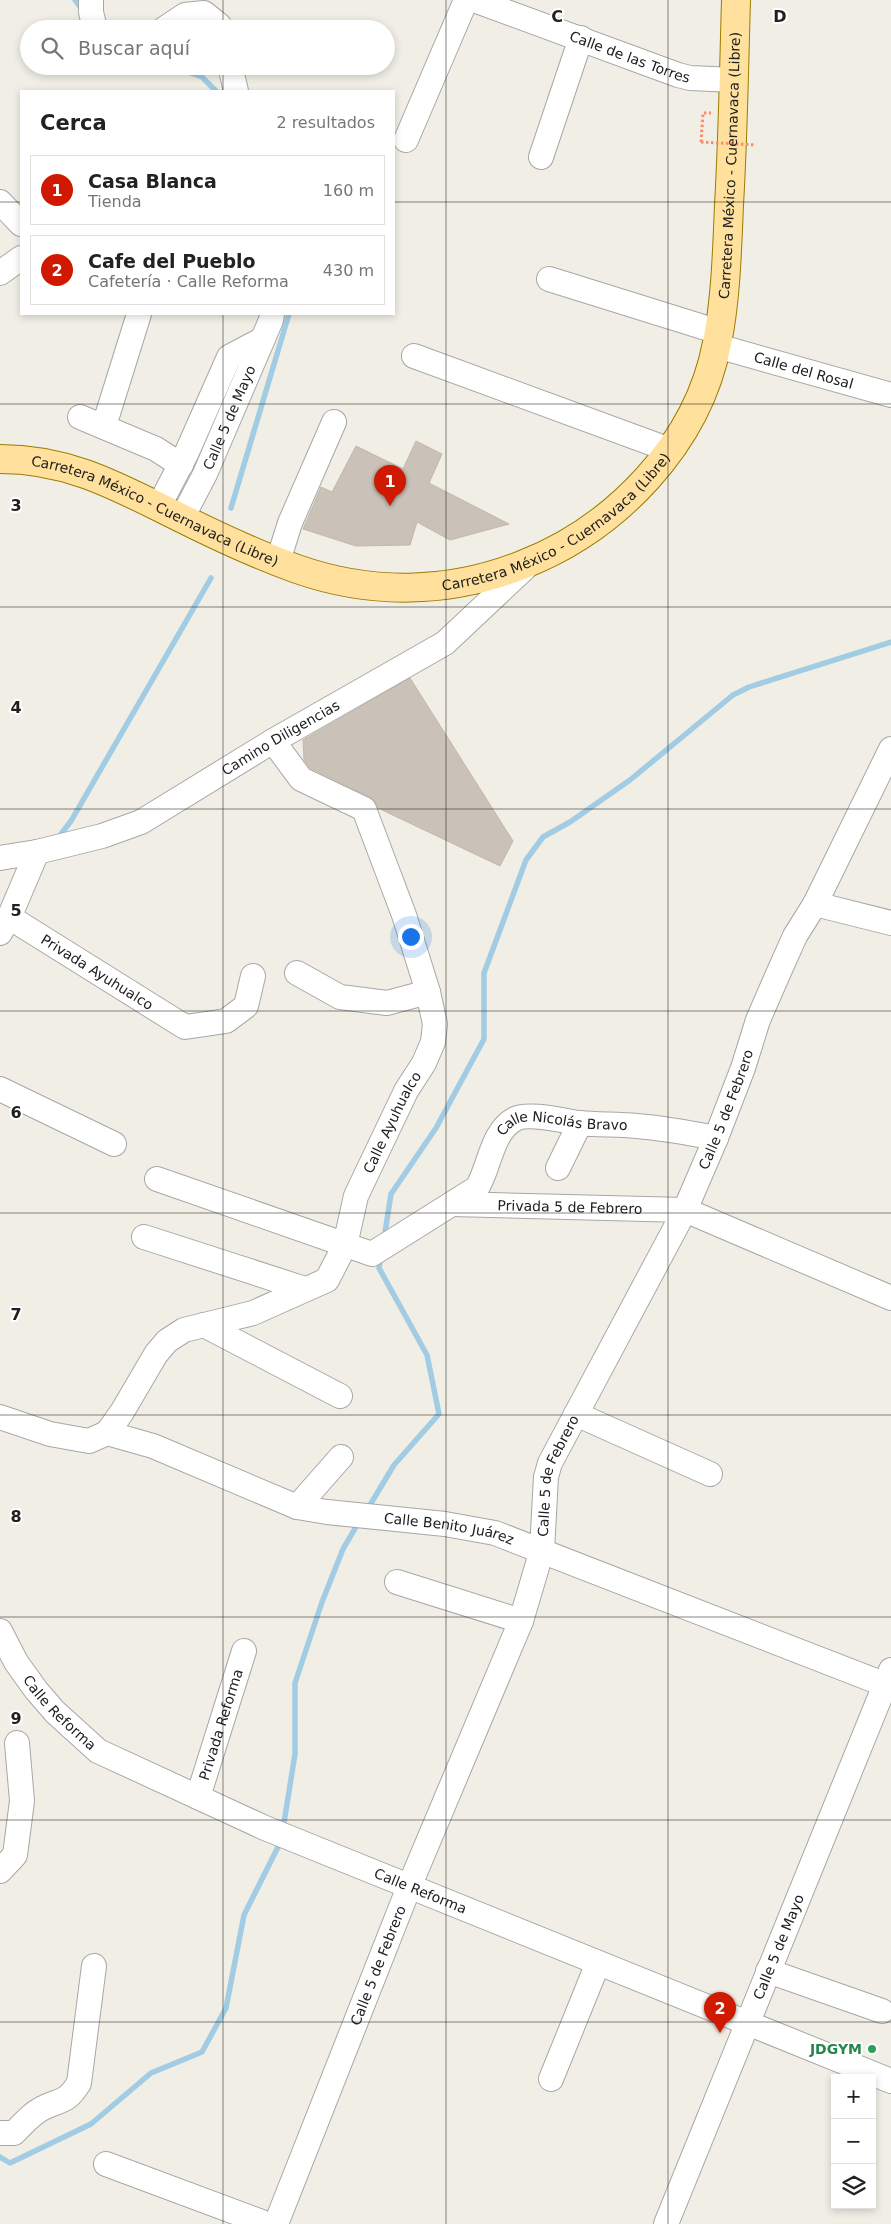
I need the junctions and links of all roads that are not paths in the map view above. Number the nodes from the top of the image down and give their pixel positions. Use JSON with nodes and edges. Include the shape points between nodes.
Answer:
{"nodes":[{"id":1,"x":91,"y":0,"type":"edge"},
{"id":2,"x":466,"y":0,"type":"edge"},
{"id":3,"x":474,"y":0,"type":"edge"},
{"id":4,"x":736,"y":0,"type":"edge"},
{"id":5,"x":94,"y":20,"type":"edge"},
{"id":6,"x":177,"y":20,"type":"edge"},
{"id":7,"x":214,"y":20,"type":"edge"},
{"id":8,"x":581,"y":38,"type":"junction"},
{"id":9,"x":232,"y":75,"type":"edge"},
{"id":10,"x":734,"y":80,"type":"junction"},
{"id":11,"x":236,"y":90,"type":"edge"},
{"id":12,"x":406,"y":140,"type":"dead end"},
{"id":13,"x":542,"y":157,"type":"dead end"},
{"id":14,"x":0,"y":202,"type":"edge"},
{"id":15,"x":20,"y":223,"type":"edge"},
{"id":16,"x":20,"y":259,"type":"edge"},
{"id":17,"x":0,"y":273,"type":"edge"},
{"id":18,"x":549,"y":279,"type":"dead end"},
{"id":19,"x":139,"y":315,"type":"edge"},
{"id":20,"x":272,"y":315,"type":"edge"},
{"id":21,"x":263,"y":339,"type":"junction"},
{"id":22,"x":718,"y":339,"type":"junction"},
{"id":23,"x":414,"y":356,"type":"dead end"},
{"id":24,"x":891,"y":395,"type":"edge"},
{"id":25,"x":80,"y":416,"type":"dead end"},
{"id":26,"x":334,"y":422,"type":"dead end"},
{"id":27,"x":104,"y":426,"type":"junction"},
{"id":28,"x":670,"y":450,"type":"junction"},
{"id":29,"x":0,"y":459,"type":"edge"},
{"id":30,"x":181,"y":465,"type":"junction"},
{"id":31,"x":170,"y":512,"type":"junction"},
{"id":32,"x":278,"y":561,"type":"junction"},
{"id":33,"x":532,"y":561,"type":"junction"},
{"id":34,"x":273,"y":740,"type":"junction"},
{"id":35,"x":891,"y":749,"type":"edge"},
{"id":36,"x":36,"y":855,"type":"junction"},
{"id":37,"x":0,"y":858,"type":"edge"},
{"id":38,"x":815,"y":904,"type":"junction"},
{"id":39,"x":7,"y":921,"type":"edge"},
{"id":40,"x":891,"y":923,"type":"edge"},
{"id":41,"x":297,"y":973,"type":"dead end"},
{"id":42,"x":253,"y":976,"type":"dead end"},
{"id":43,"x":428,"y":992,"type":"junction"},
{"id":44,"x":0,"y":1090,"type":"edge"},
{"id":45,"x":580,"y":1123,"type":"junction"},
{"id":46,"x":716,"y":1138,"type":"junction"},
{"id":47,"x":114,"y":1144,"type":"dead end"},
{"id":48,"x":558,"y":1168,"type":"dead end"},
{"id":49,"x":157,"y":1179,"type":"dead end"},
{"id":50,"x":452,"y":1204,"type":"junction"},
{"id":51,"x":685,"y":1210,"type":"junction"},
{"id":52,"x":144,"y":1237,"type":"dead end"},
{"id":53,"x":345,"y":1245,"type":"junction"},
{"id":54,"x":305,"y":1289,"type":"junction"},
{"id":55,"x":891,"y":1298,"type":"edge"},
{"id":56,"x":204,"y":1325,"type":"junction"},
{"id":57,"x":340,"y":1396,"type":"dead end"},
{"id":58,"x":576,"y":1414,"type":"junction"},
{"id":59,"x":0,"y":1417,"type":"edge"},
{"id":60,"x":107,"y":1433,"type":"junction"},
{"id":61,"x":341,"y":1457,"type":"dead end"},
{"id":62,"x":710,"y":1474,"type":"dead end"},
{"id":63,"x":298,"y":1506,"type":"junction"},
{"id":64,"x":542,"y":1550,"type":"junction"},
{"id":65,"x":397,"y":1582,"type":"dead end"},
{"id":66,"x":521,"y":1621,"type":"junction"},
{"id":67,"x":0,"y":1631,"type":"edge"},
{"id":68,"x":244,"y":1651,"type":"dead end"},
{"id":69,"x":889,"y":1680,"type":"edge"},
{"id":70,"x":17,"y":1742,"type":"dead end"},
{"id":71,"x":198,"y":1797,"type":"junction"},
{"id":72,"x":0,"y":1871,"type":"edge"},
{"id":73,"x":409,"y":1887,"type":"junction"},
{"id":74,"x":598,"y":1963,"type":"junction"},
{"id":75,"x":94,"y":1966,"type":"dead end"},
{"id":76,"x":768,"y":1971,"type":"junction"},
{"id":77,"x":882,"y":2011,"type":"dead end"},
{"id":78,"x":747,"y":2023,"type":"junction"},
{"id":79,"x":551,"y":2080,"type":"dead end"},
{"id":80,"x":891,"y":2081,"type":"edge"},
{"id":81,"x":0,"y":2133,"type":"edge"},
{"id":82,"x":106,"y":2164,"type":"dead end"},
{"id":83,"x":267,"y":2224,"type":"edge"},
{"id":84,"x":276,"y":2224,"type":"edge"},
{"id":85,"x":666,"y":2224,"type":"edge"}],
"edges":[{"from":1,"to":5,"type":"street"},
{"from":2,"to":12,"type":"street"},
{"from":3,"to":8,"type":"street","name":"Calle de las Torres"},
{"from":4,"to":10,"type":"main road","name":"Carretera México - Cuernavaca (Libre)"},
{"from":6,"to":7,"type":"street","via":[[185,14],[204,13]]},
{"from":8,"to":10,"type":"street","name":"Calle de las Torres","via":[[678,75]]},
{"from":8,"to":13,"type":"street"},
{"from":9,"to":11,"type":"street"},
{"from":10,"to":22,"type":"main road","name":"Carretera México - Cuernavaca (Libre)","via":[[727,248]]},
{"from":14,"to":15,"type":"street"},
{"from":16,"to":17,"type":"street"},
{"from":18,"to":22,"type":"street","name":"Calle del Rosal"},
{"from":19,"to":27,"type":"street"},
{"from":20,"to":21,"type":"street","name":"Calle 5 de Mayo"},
{"from":21,"to":30,"type":"street","via":[[229,357]]},
{"from":21,"to":31,"type":"street","name":"Calle 5 de Mayo","via":[[205,474]]},
{"from":22,"to":24,"type":"street","name":"Calle del Rosal"},
{"from":22,"to":28,"type":"main road","name":"Carretera México - Cuernavaca (Libre)","via":[[700,394]]},
{"from":23,"to":28,"type":"street"},
{"from":25,"to":27,"type":"street"},
{"from":26,"to":32,"type":"street","via":[[290,523]]},
{"from":27,"to":30,"type":"street"},
{"from":28,"to":33,"type":"main road","name":"Carretera México - Cuernavaca (Libre)","via":[[652,474],[607,516],[560,548]]},
{"from":29,"to":31,"type":"main road","name":"Carretera México - Cuernavaca (Libre)","via":[[74,469]]},
{"from":30,"to":31,"type":"street"},
{"from":31,"to":32,"type":"main road","name":"Carretera México - Cuernavaca (Libre)"},
{"from":32,"to":33,"type":"main road","name":"Carretera México - Cuernavaca (Libre)","via":[[329,579],[401,588],[454,584]]},
{"from":33,"to":34,"type":"street","name":"Camino Diligencias","via":[[445,642]]},
{"from":34,"to":36,"type":"street","name":"Camino Diligencias","via":[[141,822]]},
{"from":34,"to":43,"type":"street","name":"Calle Ayuhualco","via":[[300,779],[364,809],[404,915]]},
{"from":35,"to":38,"type":"street","name":"Calle 5 de Febrero"},
{"from":36,"to":37,"type":"street","name":"Camino Diligencias"},
{"from":36,"to":39,"type":"street"},
{"from":38,"to":40,"type":"street"},
{"from":38,"to":46,"type":"street","name":"Calle 5 de Febrero","via":[[795,936],[758,1020]]},
{"from":39,"to":42,"type":"street","name":"Privada Ayuhualco","via":[[185,1027],[226,1021],[246,1006]]},
{"from":41,"to":43,"type":"street","via":[[340,997],[388,1003]]},
{"from":43,"to":53,"type":"street","name":"Calle Ayuhualco","via":[[435,1024],[433,1042],[356,1196]]},
{"from":44,"to":47,"type":"street"},
{"from":45,"to":46,"type":"street","name":"Calle Nicolás Bravo","via":[[638,1126]]},
{"from":45,"to":48,"type":"street"},
{"from":45,"to":50,"type":"street","name":"Calle Nicolás Bravo","via":[[528,1116],[516,1118],[495,1144],[477,1188]]},
{"from":46,"to":51,"type":"street","name":"Calle 5 de Febrero"},
{"from":49,"to":53,"type":"street","name":"Calle Nicolás Bravo"},
{"from":50,"to":51,"type":"street","name":"Privada 5 de Febrero"},
{"from":50,"to":53,"type":"street","name":"Calle Nicolás Bravo","via":[[372,1254]]},
{"from":51,"to":55,"type":"street"},
{"from":51,"to":58,"type":"street","name":"Calle 5 de Febrero"},
{"from":52,"to":54,"type":"street"},
{"from":53,"to":54,"type":"street","name":"Calle Ayuhualco","via":[[326,1280]]},
{"from":54,"to":56,"type":"street","name":"Calle Ayuhualco","via":[[253,1313]]},
{"from":56,"to":57,"type":"street"},
{"from":56,"to":60,"type":"street","name":"Calle Ayuhualco","via":[[184,1330],[167,1341]]},
{"from":58,"to":62,"type":"street"},
{"from":58,"to":64,"type":"street","name":"Calle 5 de Febrero","via":[[546,1477]]},
{"from":59,"to":60,"type":"street","via":[[50,1434],[89,1441]]},
{"from":60,"to":63,"type":"street","name":"Calle Benito Juárez","via":[[153,1446]]},
{"from":61,"to":63,"type":"street"},
{"from":63,"to":64,"type":"street","name":"Calle Benito Juárez","via":[[495,1533]]},
{"from":64,"to":66,"type":"street","name":"Calle 5 de Febrero"},
{"from":64,"to":69,"type":"street","name":"Calle Benito Juárez"},
{"from":65,"to":66,"type":"street"},
{"from":66,"to":73,"type":"street","name":"Calle 5 de Febrero"},
{"from":67,"to":71,"type":"street","name":"Calle Reforma","via":[[36,1690],[98,1751]]},
{"from":68,"to":71,"type":"street","name":"Privada Reforma"},
{"from":69,"to":76,"type":"street","name":"Calle 5 de Mayo"},
{"from":70,"to":72,"type":"street","via":[[22,1801],[15,1855]]},
{"from":71,"to":73,"type":"street","name":"Calle Reforma"},
{"from":73,"to":74,"type":"street","name":"Calle Reforma"},
{"from":73,"to":84,"type":"street","name":"Calle 5 de Febrero"},
{"from":74,"to":78,"type":"street","name":"Calle Reforma"},
{"from":74,"to":79,"type":"street"},
{"from":75,"to":81,"type":"street","via":[[79,2083],[64,2101],[36,2113],[14,2133]]},
{"from":76,"to":77,"type":"street"},
{"from":76,"to":78,"type":"street","name":"Calle 5 de Mayo"},
{"from":78,"to":80,"type":"street","name":"Calle Reforma"},
{"from":78,"to":85,"type":"street","name":"Calle 5 de Mayo"},
{"from":82,"to":83,"type":"street"}]}
